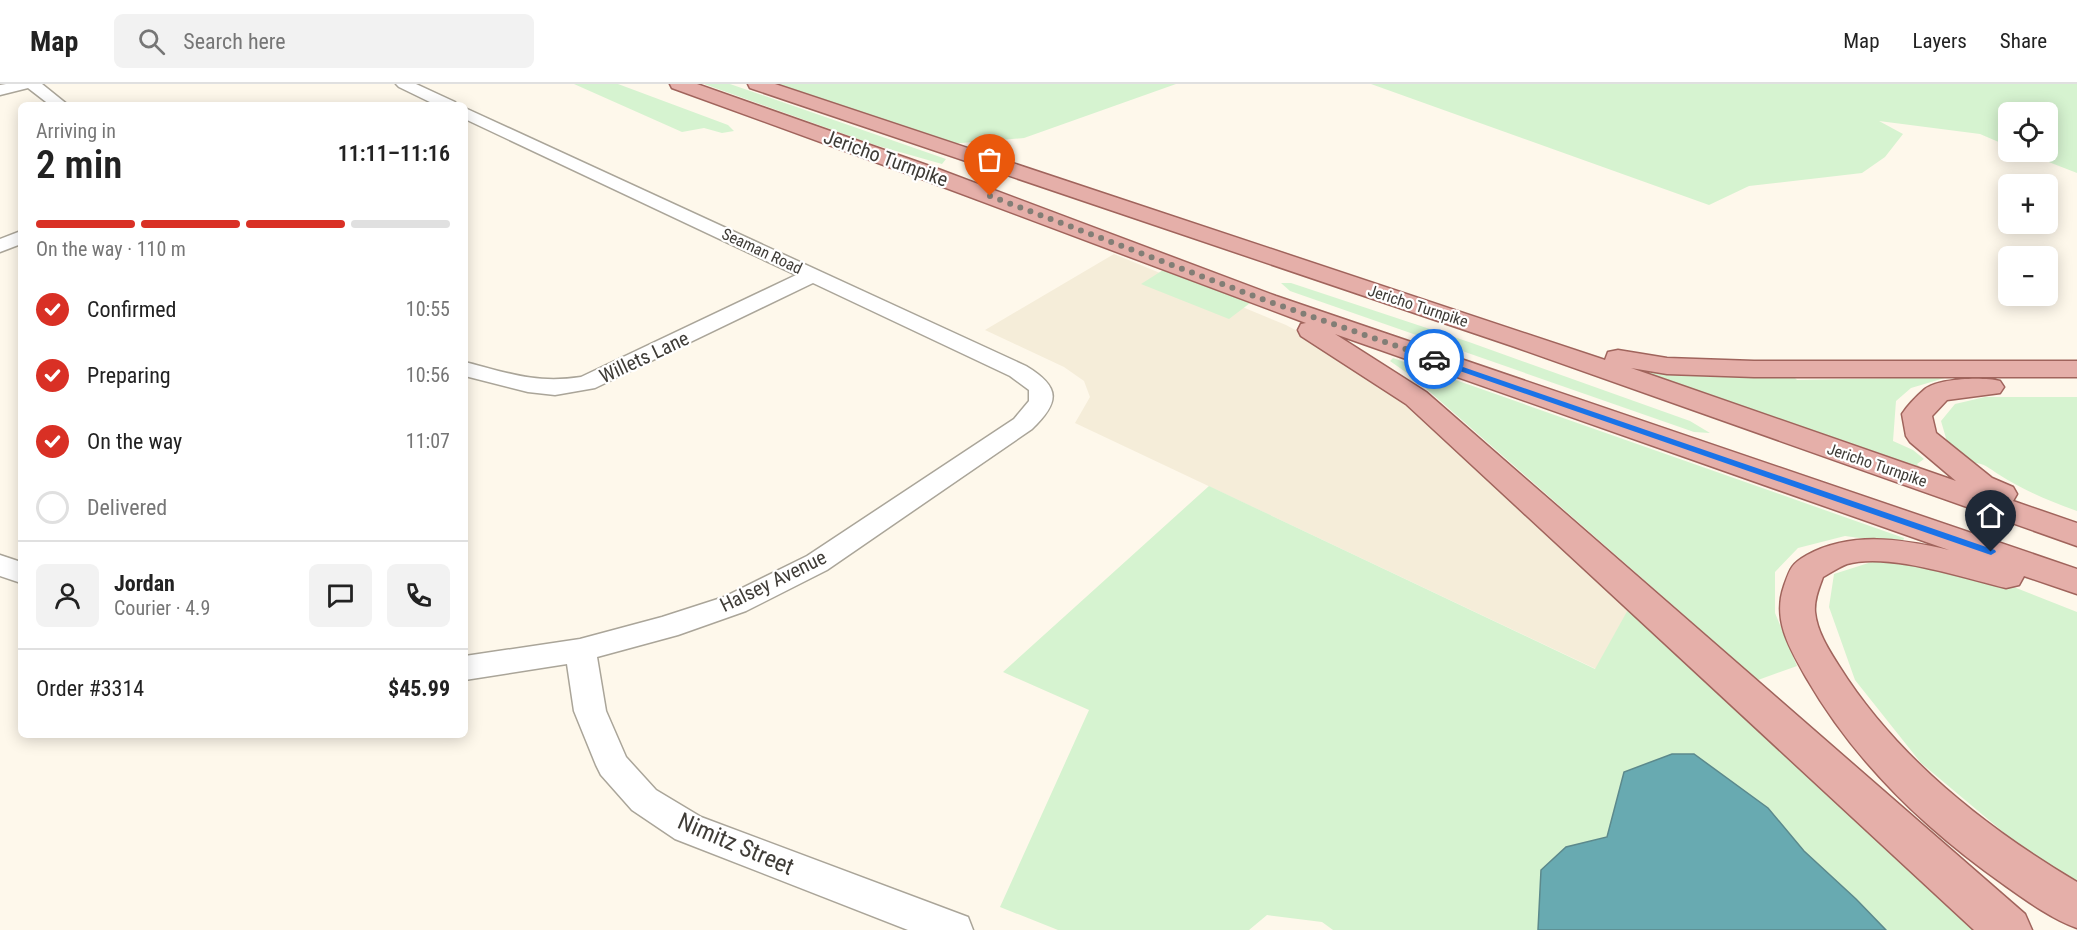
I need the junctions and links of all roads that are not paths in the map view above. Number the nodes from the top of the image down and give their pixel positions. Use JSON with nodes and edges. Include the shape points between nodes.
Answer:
{"nodes":[{"id":1,"x":26,"y":84,"type":"edge"},
{"id":2,"x":32,"y":84,"type":"edge"},
{"id":3,"x":404,"y":84,"type":"edge"},
{"id":4,"x":679,"y":84,"type":"edge"},
{"id":5,"x":757,"y":84,"type":"edge"},
{"id":6,"x":0,"y":90,"type":"edge"},
{"id":7,"x":56,"y":102,"type":"edge"},
{"id":8,"x":442,"y":102,"type":"edge"},
{"id":9,"x":468,"y":114,"type":"edge"},
{"id":10,"x":1114,"y":204,"type":"junction"},
{"id":11,"x":1070,"y":227,"type":"junction"},
{"id":12,"x":18,"y":238,"type":"edge"},
{"id":13,"x":0,"y":246,"type":"edge"},
{"id":14,"x":18,"y":251,"type":"edge"},
{"id":15,"x":813,"y":275,"type":"junction"},
{"id":16,"x":1267,"y":301,"type":"junction"},
{"id":17,"x":1525,"y":341,"type":"junction"},
{"id":18,"x":2077,"y":369,"type":"edge"},
{"id":19,"x":468,"y":370,"type":"edge"},
{"id":20,"x":2077,"y":388,"type":"edge"},
{"id":21,"x":1040,"y":404,"type":"joint"},
{"id":22,"x":2077,"y":528,"type":"edge"},
{"id":23,"x":2077,"y":535,"type":"edge"},
{"id":24,"x":0,"y":565,"type":"edge"},
{"id":25,"x":18,"y":572,"type":"edge"},
{"id":26,"x":2077,"y":582,"type":"edge"},
{"id":27,"x":2077,"y":591,"type":"edge"},
{"id":28,"x":580,"y":650,"type":"junction"},
{"id":29,"x":468,"y":668,"type":"edge"},
{"id":30,"x":2077,"y":907,"type":"edge"},
{"id":31,"x":954,"y":930,"type":"edge"},
{"id":32,"x":2008,"y":930,"type":"edge"}],
"edges":[{"from":1,"to":6,"type":"street"},
{"from":2,"to":7,"type":"street"},
{"from":3,"to":8,"type":"street"},
{"from":4,"to":11,"type":"main road","name":"Jericho Turnpike"},
{"from":5,"to":10,"type":"main road","name":"Jericho Turnpike"},
{"from":9,"to":15,"type":"street","name":"Seaman Road"},
{"from":10,"to":11,"type":"main road"},
{"from":10,"to":17,"type":"main road","name":"Jericho Turnpike"},
{"from":11,"to":16,"type":"main road","name":"Jericho Turnpike"},
{"from":12,"to":13,"type":"street"},
{"from":13,"to":14,"type":"street"},
{"from":15,"to":19,"type":"street","name":"Willets Lane","via":[[587,383],[555,388],[528,385]]},
{"from":15,"to":21,"type":"street","name":"Seaman Road","via":[[1035,380],[1042,390]]},
{"from":16,"to":26,"type":"main road","name":"Jericho Turnpike"},
{"from":16,"to":32,"type":"main road","via":[[1416,398]]},
{"from":17,"to":18,"type":"main road","via":[[1667,366]]},
{"from":17,"to":23,"type":"main road","name":"Jericho Turnpike"},
{"from":20,"to":22,"type":"main road","via":[[1962,388],[1937,394],[1917,414],[1922,436],[1981,485]]},
{"from":21,"to":28,"type":"street","name":"Halsey Avenue","via":[[1023,424],[817,563],[735,604]]},
{"from":24,"to":25,"type":"street"},
{"from":27,"to":30,"type":"main road","via":[[1892,551],[1861,550],[1840,554],[1807,570],[1796,606],[1805,639],[1828,684],[1871,741],[1978,839]]},
{"from":28,"to":29,"type":"street","name":"Halsey Avenue"},
{"from":28,"to":31,"type":"street","name":"Nimitz Street","via":[[590,711],[613,765],[644,800],[688,828]]}]}
